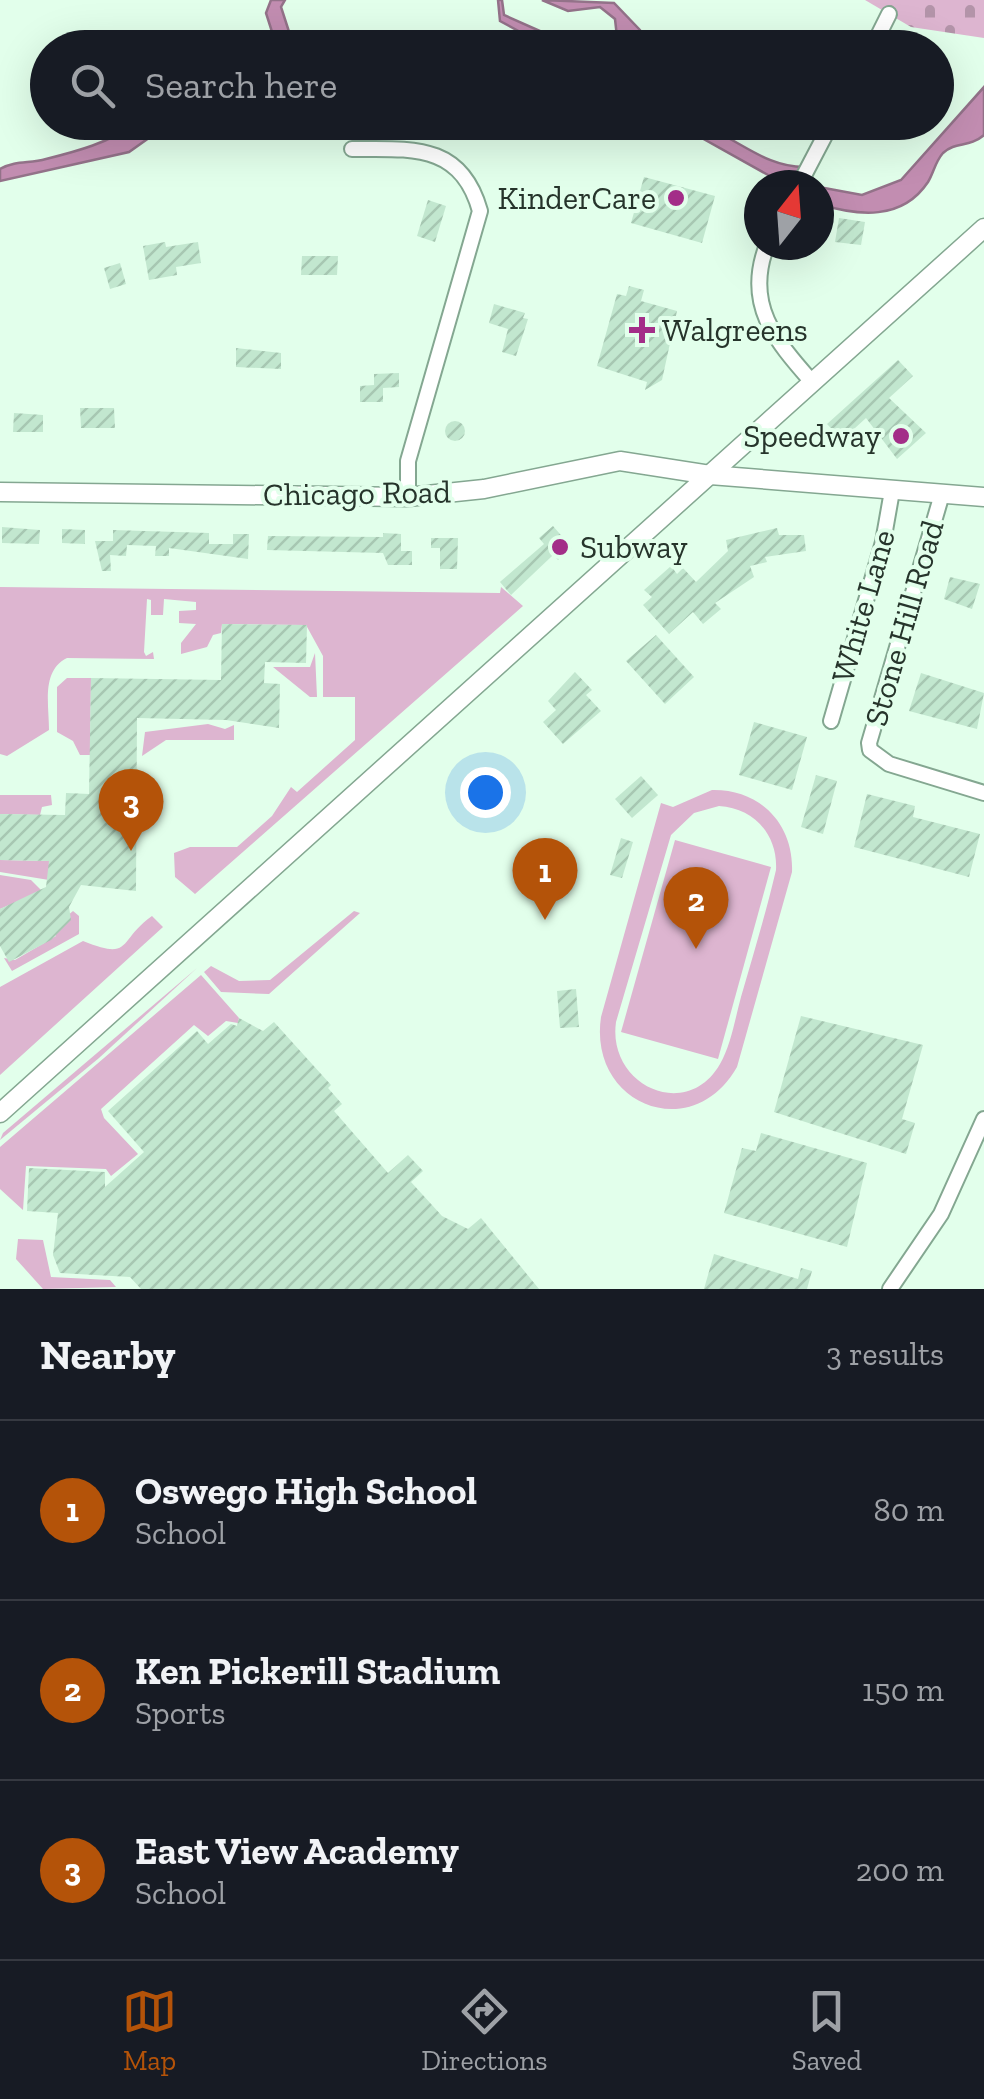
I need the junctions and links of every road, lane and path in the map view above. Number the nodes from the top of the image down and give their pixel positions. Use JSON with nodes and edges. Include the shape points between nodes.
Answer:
{"nodes":[{"id":1,"x":889,"y":14,"type":"dead end"},
{"id":2,"x":881,"y":30,"type":"edge"},
{"id":3,"x":822,"y":140,"type":"edge"},
{"id":4,"x":352,"y":150,"type":"dead end"},
{"id":5,"x":807,"y":170,"type":"edge"},
{"id":6,"x":984,"y":228,"type":"edge"},
{"id":7,"x":763,"y":260,"type":"edge"},
{"id":8,"x":812,"y":382,"type":"junction"},
{"id":9,"x":710,"y":475,"type":"junction"},
{"id":10,"x":892,"y":491,"type":"junction"},
{"id":11,"x":0,"y":492,"type":"edge"},
{"id":12,"x":942,"y":494,"type":"junction"},
{"id":13,"x":408,"y":497,"type":"junction"},
{"id":14,"x":984,"y":497,"type":"edge"},
{"id":15,"x":831,"y":721,"type":"dead end"},
{"id":16,"x":984,"y":793,"type":"edge"},
{"id":17,"x":0,"y":1113,"type":"edge"},
{"id":18,"x":984,"y":1119,"type":"edge"},
{"id":19,"x":890,"y":1289,"type":"edge"}],
"edges":[{"from":1,"to":2,"type":"street"},
{"from":3,"to":5,"type":"street"},
{"from":4,"to":13,"type":"street","via":[[417,151],[450,161],[472,182],[480,211],[408,461]]},
{"from":6,"to":8,"type":"main road"},
{"from":7,"to":8,"type":"street","via":[[761,316]]},
{"from":8,"to":9,"type":"main road"},
{"from":9,"to":10,"type":"main road","name":"Chicago Road"},
{"from":9,"to":13,"type":"main road","name":"Chicago Road","via":[[620,461]]},
{"from":9,"to":17,"type":"main road"},
{"from":10,"to":12,"type":"main road","name":"Chicago Road"},
{"from":10,"to":15,"type":"street","name":"White Lane"},
{"from":11,"to":13,"type":"main road","name":"Chicago Road"},
{"from":12,"to":14,"type":"main road","name":"Chicago Road"},
{"from":12,"to":16,"type":"street","name":"Stone Hill Road","via":[[869,743],[889,764]]},
{"from":18,"to":19,"type":"street","via":[[941,1214]]}]}
